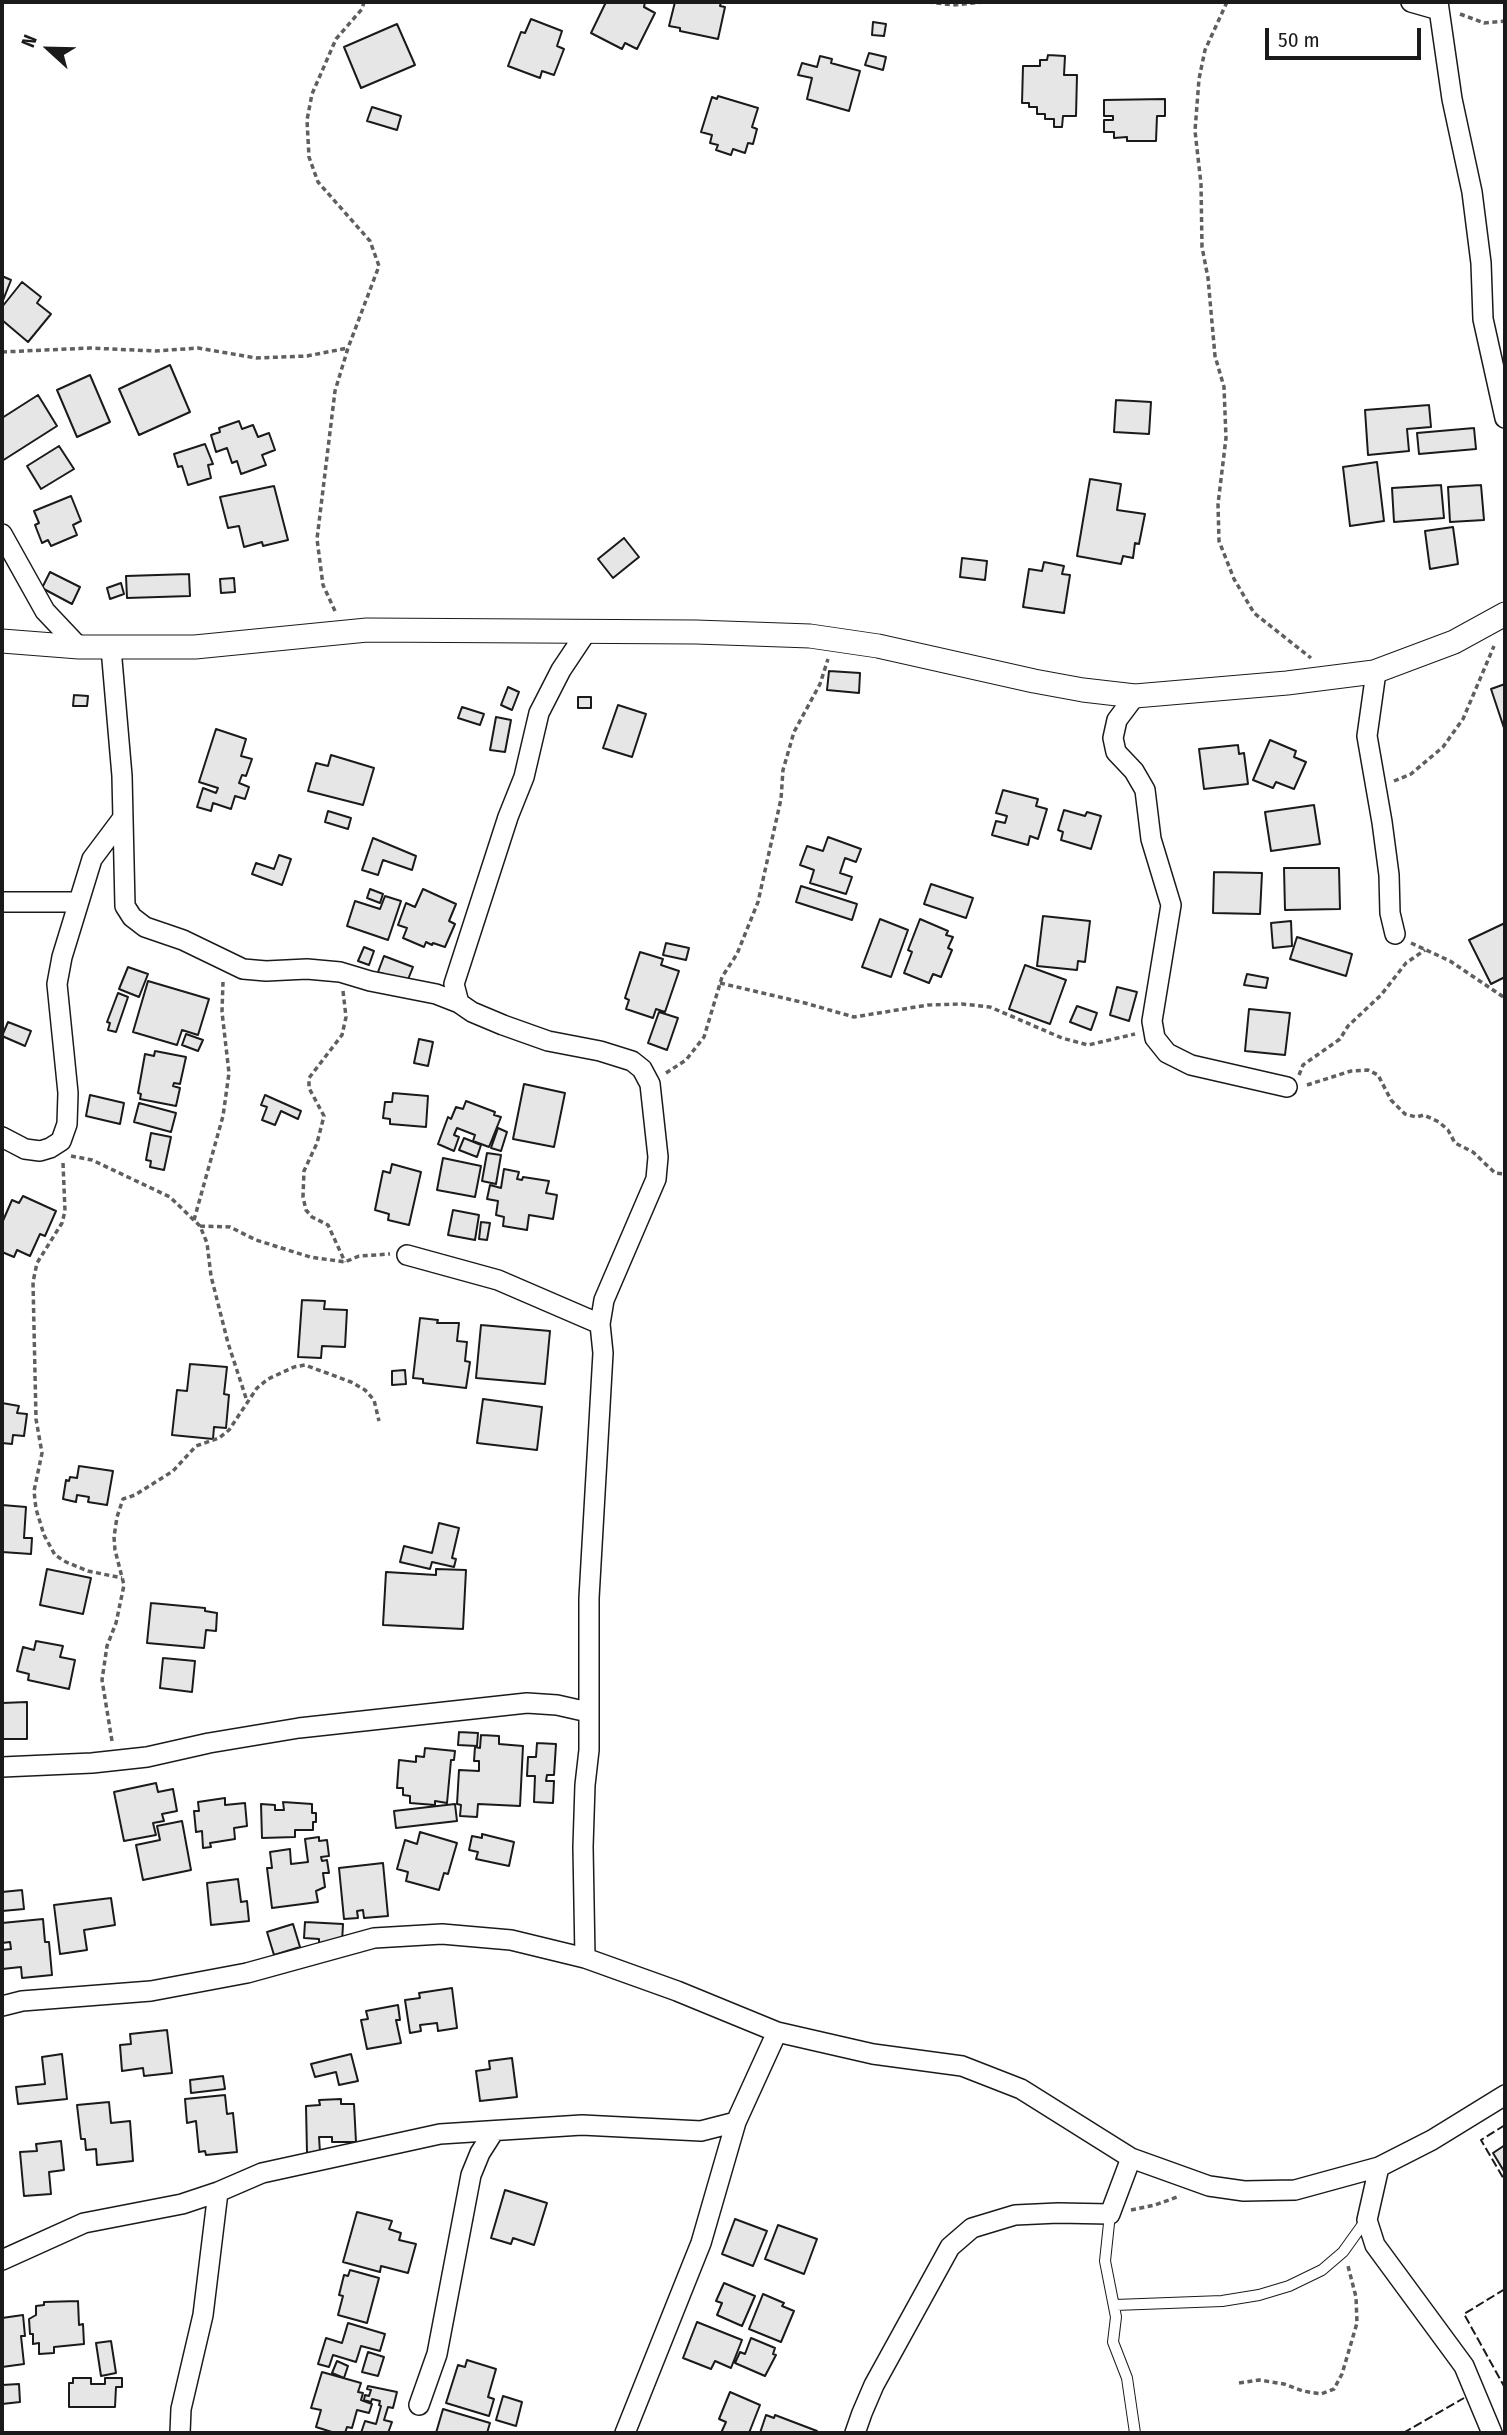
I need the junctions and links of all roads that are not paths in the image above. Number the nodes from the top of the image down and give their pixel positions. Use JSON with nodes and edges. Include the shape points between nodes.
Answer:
{"nodes":[{"id":1,"x":1411,"y":2,"type":"edge"},
{"id":2,"x":1439,"y":6,"type":"edge"},
{"id":3,"x":1505,"y":418,"type":"edge"},
{"id":4,"x":2,"y":534,"type":"edge"},
{"id":5,"x":1505,"y":614,"type":"edge"},
{"id":6,"x":587,"y":631,"type":"junction"},
{"id":7,"x":2,"y":641,"type":"edge"},
{"id":8,"x":79,"y":647,"type":"junction"},
{"id":9,"x":111,"y":648,"type":"junction"},
{"id":10,"x":1376,"y":671,"type":"junction"},
{"id":11,"x":1135,"y":696,"type":"junction"},
{"id":12,"x":122,"y":819,"type":"junction"},
{"id":13,"x":2,"y":902,"type":"edge"},
{"id":14,"x":78,"y":902,"type":"junction"},
{"id":15,"x":1395,"y":934,"type":"road end"},
{"id":16,"x":459,"y":1003,"type":"junction"},
{"id":17,"x":1290,"y":1087,"type":"road end"},
{"id":18,"x":2,"y":1137,"type":"edge"},
{"id":19,"x":407,"y":1255,"type":"road end"},
{"id":20,"x":600,"y":1324,"type":"junction"},
{"id":21,"x":588,"y":1712,"type":"junction"},
{"id":22,"x":2,"y":1767,"type":"edge"},
{"id":23,"x":585,"y":1958,"type":"junction"},
{"id":24,"x":2,"y":2006,"type":"edge"},
{"id":25,"x":776,"y":2032,"type":"junction"},
{"id":26,"x":1505,"y":2095,"type":"edge"},
{"id":27,"x":736,"y":2122,"type":"junction"},
{"id":28,"x":494,"y":2131,"type":"junction"},
{"id":29,"x":1131,"y":2158,"type":"junction"},
{"id":30,"x":1379,"y":2166,"type":"junction"},
{"id":31,"x":218,"y":2192,"type":"junction"},
{"id":32,"x":1110,"y":2214,"type":"junction"},
{"id":33,"x":1367,"y":2220,"type":"junction"},
{"id":34,"x":2,"y":2260,"type":"edge"},
{"id":35,"x":1115,"y":2305,"type":"junction"},
{"id":36,"x":419,"y":2404,"type":"dead end"},
{"id":37,"x":180,"y":2433,"type":"edge"},
{"id":38,"x":625,"y":2433,"type":"edge"},
{"id":39,"x":855,"y":2433,"type":"edge"},
{"id":40,"x":1135,"y":2433,"type":"edge"},
{"id":41,"x":1492,"y":2433,"type":"edge"}],
"edges":[{"from":1,"to":2,"type":"street"},
{"from":2,"to":3,"type":"street","via":[[1472,192],[1483,319]]},
{"from":4,"to":8,"type":"street","via":[[45,611]]},
{"from":5,"to":10,"type":"street","via":[[1454,642]]},
{"from":6,"to":9,"type":"street","via":[[367,630],[195,647]]},
{"from":6,"to":11,"type":"street","via":[[810,636],[878,646],[1034,681]]},
{"from":6,"to":16,"type":"street","via":[[539,713],[524,777],[454,984]]},
{"from":7,"to":8,"type":"street"},
{"from":8,"to":9,"type":"street"},
{"from":9,"to":12,"type":"street"},
{"from":10,"to":11,"type":"street"},
{"from":10,"to":15,"type":"street","via":[[1367,737]]},
{"from":11,"to":17,"type":"street","via":[[1117,719],[1113,738],[1116,752],[1145,790],[1151,839],[1171,905],[1152,1021],[1155,1038],[1167,1053],[1191,1065]]},
{"from":12,"to":14,"type":"street","via":[[96,853]]},
{"from":12,"to":16,"type":"street","via":[[125,906],[145,927],[243,969],[340,972]]},
{"from":13,"to":14,"type":"street"},
{"from":14,"to":18,"type":"street","via":[[57,985],[67,1125],[61,1141],[40,1152]]},
{"from":16,"to":20,"type":"street","via":[[548,1041],[632,1061],[650,1084],[656,1179],[604,1300]]},
{"from":19,"to":20,"type":"street","via":[[498,1280]]},
{"from":20,"to":21,"type":"street","via":[[603,1353],[589,1598]]},
{"from":21,"to":22,"type":"street","via":[[527,1703],[299,1728],[115,1760]]},
{"from":21,"to":23,"type":"street"},
{"from":23,"to":24,"type":"street","via":[[511,1940],[442,1934],[374,1938],[247,1973],[151,1991]]},
{"from":23,"to":25,"type":"street"},
{"from":25,"to":27,"type":"street"},
{"from":25,"to":29,"type":"street","via":[[962,2066],[1021,2089]]},
{"from":26,"to":30,"type":"street"},
{"from":27,"to":28,"type":"street","via":[[701,2131],[582,2125]]},
{"from":27,"to":38,"type":"street","via":[[701,2243]]},
{"from":28,"to":31,"type":"street","via":[[400,2142],[262,2173]]},
{"from":28,"to":36,"type":"street","via":[[471,2175],[437,2354]]},
{"from":29,"to":30,"type":"street","via":[[1209,2186],[1244,2191],[1295,2190]]},
{"from":29,"to":32,"type":"street"},
{"from":30,"to":33,"type":"street"},
{"from":31,"to":34,"type":"street","via":[[182,2204],[84,2223]]},
{"from":31,"to":37,"type":"street","via":[[204,2315],[181,2409]]},
{"from":32,"to":35,"type":"lane","via":[[1105,2261]]},
{"from":32,"to":39,"type":"street","via":[[1015,2215],[972,2228],[950,2247],[874,2385]]},
{"from":33,"to":35,"type":"lane","via":[[1343,2252],[1322,2270],[1289,2286],[1223,2301]]},
{"from":33,"to":41,"type":"street","via":[[1376,2245],[1464,2366]]},
{"from":35,"to":40,"type":"lane","via":[[1113,2342],[1127,2378]]}]}
